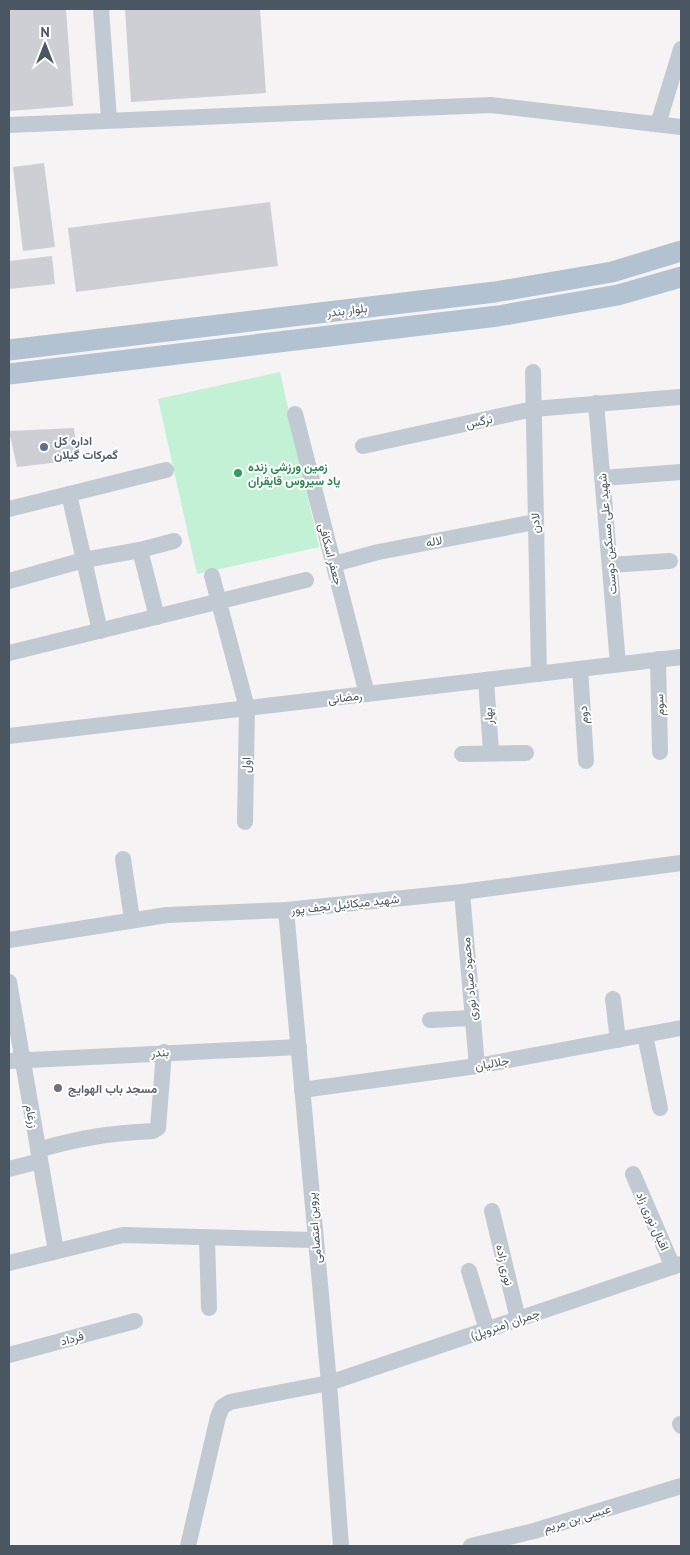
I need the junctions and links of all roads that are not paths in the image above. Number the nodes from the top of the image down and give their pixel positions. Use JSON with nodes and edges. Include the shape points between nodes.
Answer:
{"nodes":[{"id":1,"x":101,"y":9,"type":"edge"},
{"id":2,"x":681,"y":49,"type":"edge"},
{"id":3,"x":109,"y":120,"type":"junction"},
{"id":4,"x":658,"y":124,"type":"junction"},
{"id":5,"x":9,"y":125,"type":"edge"},
{"id":6,"x":681,"y":127,"type":"edge"},
{"id":7,"x":681,"y":251,"type":"edge"},
{"id":8,"x":681,"y":277,"type":"edge"},
{"id":9,"x":250,"y":321,"type":"junction"},
{"id":10,"x":254,"y":345,"type":"junction"},
{"id":11,"x":9,"y":350,"type":"edge"},
{"id":12,"x":533,"y":372,"type":"dead end"},
{"id":13,"x":9,"y":374,"type":"edge"},
{"id":14,"x":680,"y":397,"type":"edge"},
{"id":15,"x":596,"y":403,"type":"junction"},
{"id":16,"x":533,"y":409,"type":"junction"},
{"id":17,"x":295,"y":414,"type":"dead end"},
{"id":18,"x":363,"y":446,"type":"dead end"},
{"id":19,"x":166,"y":470,"type":"dead end"},
{"id":20,"x":681,"y":472,"type":"edge"},
{"id":21,"x":602,"y":478,"type":"junction"},
{"id":22,"x":69,"y":494,"type":"junction"},
{"id":23,"x":9,"y":509,"type":"edge"},
{"id":24,"x":535,"y":522,"type":"junction"},
{"id":25,"x":174,"y":541,"type":"dead end"},
{"id":26,"x":140,"y":550,"type":"junction"},
{"id":27,"x":84,"y":560,"type":"junction"},
{"id":28,"x":670,"y":561,"type":"dead end"},
{"id":29,"x":334,"y":564,"type":"junction"},
{"id":30,"x":610,"y":566,"type":"junction"},
{"id":31,"x":212,"y":576,"type":"dead end"},
{"id":32,"x":9,"y":580,"type":"edge"},
{"id":33,"x":306,"y":580,"type":"dead end"},
{"id":34,"x":219,"y":602,"type":"junction"},
{"id":35,"x":157,"y":617,"type":"junction"},
{"id":36,"x":100,"y":631,"type":"junction"},
{"id":37,"x":9,"y":654,"type":"edge"},
{"id":38,"x":681,"y":656,"type":"edge"},
{"id":39,"x":658,"y":659,"type":"junction"},
{"id":40,"x":618,"y":664,"type":"junction"},
{"id":41,"x":580,"y":669,"type":"junction"},
{"id":42,"x":540,"y":674,"type":"junction"},
{"id":43,"x":486,"y":680,"type":"junction"},
{"id":44,"x":367,"y":694,"type":"junction"},
{"id":45,"x":247,"y":708,"type":"junction"},
{"id":46,"x":9,"y":736,"type":"edge"},
{"id":47,"x":490,"y":752,"type":"junction"},
{"id":48,"x":660,"y":752,"type":"dead end"},
{"id":49,"x":526,"y":753,"type":"dead end"},
{"id":50,"x":462,"y":754,"type":"dead end"},
{"id":51,"x":586,"y":761,"type":"dead end"},
{"id":52,"x":246,"y":822,"type":"dead end"},
{"id":53,"x":123,"y":859,"type":"dead end"},
{"id":54,"x":681,"y":863,"type":"edge"},
{"id":55,"x":462,"y":892,"type":"junction"},
{"id":56,"x":286,"y":910,"type":"junction"},
{"id":57,"x":132,"y":919,"type":"junction"},
{"id":58,"x":9,"y":940,"type":"edge"},
{"id":59,"x":9,"y":982,"type":"edge"},
{"id":60,"x":613,"y":999,"type":"dead end"},
{"id":61,"x":473,"y":1018,"type":"junction"},
{"id":62,"x":430,"y":1020,"type":"dead end"},
{"id":63,"x":681,"y":1028,"type":"edge"},
{"id":64,"x":645,"y":1035,"type":"junction"},
{"id":65,"x":618,"y":1040,"type":"junction"},
{"id":66,"x":299,"y":1047,"type":"junction"},
{"id":67,"x":164,"y":1052,"type":"junction"},
{"id":68,"x":16,"y":1060,"type":"edge"},
{"id":69,"x":477,"y":1066,"type":"junction"},
{"id":70,"x":302,"y":1090,"type":"junction"},
{"id":71,"x":660,"y":1108,"type":"dead end"},
{"id":72,"x":39,"y":1156,"type":"junction"},
{"id":73,"x":9,"y":1169,"type":"edge"},
{"id":74,"x":633,"y":1174,"type":"dead end"},
{"id":75,"x":492,"y":1211,"type":"dead end"},
{"id":76,"x":207,"y":1238,"type":"junction"},
{"id":77,"x":315,"y":1240,"type":"junction"},
{"id":78,"x":56,"y":1251,"type":"junction"},
{"id":79,"x":9,"y":1263,"type":"edge"},
{"id":80,"x":677,"y":1266,"type":"edge"},
{"id":81,"x":469,"y":1271,"type":"dead end"},
{"id":82,"x":209,"y":1308,"type":"dead end"},
{"id":83,"x":518,"y":1320,"type":"junction"},
{"id":84,"x":135,"y":1321,"type":"dead end"},
{"id":85,"x":487,"y":1330,"type":"junction"},
{"id":86,"x":9,"y":1355,"type":"edge"},
{"id":87,"x":329,"y":1384,"type":"junction"},
{"id":88,"x":681,"y":1486,"type":"edge"},
{"id":89,"x":188,"y":1546,"type":"edge"},
{"id":90,"x":340,"y":1546,"type":"edge"},
{"id":91,"x":471,"y":1546,"type":"edge"}],
"edges":[{"from":1,"to":3,"type":"street"},
{"from":2,"to":4,"type":"street"},
{"from":3,"to":4,"type":"street","via":[[491,104]]},
{"from":3,"to":5,"type":"street"},
{"from":4,"to":6,"type":"street"},
{"from":7,"to":9,"type":"main road","name":"بلوار بندر","via":[[612,272],[554,283]]},
{"from":8,"to":10,"type":"main road","name":"بلوار بندر","via":[[618,295],[558,307]]},
{"from":9,"to":10,"type":"main road"},
{"from":9,"to":11,"type":"main road","name":"بلوار بندر"},
{"from":10,"to":13,"type":"main road","name":"بلوار بندر"},
{"from":12,"to":16,"type":"street","name":"لادن"},
{"from":14,"to":15,"type":"street","name":"نرگس"},
{"from":15,"to":16,"type":"street","name":"نرگس"},
{"from":15,"to":21,"type":"street","name":"شهید علی مسکین دوست"},
{"from":16,"to":18,"type":"street","name":"نرگس"},
{"from":16,"to":24,"type":"street","name":"لادن"},
{"from":17,"to":29,"type":"street","name":"جعفر اسکافی"},
{"from":19,"to":22,"type":"street"},
{"from":20,"to":21,"type":"street"},
{"from":21,"to":30,"type":"street","name":"شهید علی مسکین دوست"},
{"from":22,"to":23,"type":"street"},
{"from":22,"to":27,"type":"street"},
{"from":24,"to":29,"type":"street","name":"لاله","via":[[378,552]]},
{"from":24,"to":42,"type":"street","name":"لادن"},
{"from":25,"to":26,"type":"street"},
{"from":26,"to":27,"type":"street"},
{"from":26,"to":35,"type":"street"},
{"from":27,"to":32,"type":"street"},
{"from":27,"to":36,"type":"street"},
{"from":28,"to":30,"type":"street"},
{"from":29,"to":44,"type":"street","name":"جعفر اسکافی"},
{"from":30,"to":40,"type":"street","name":"شهید علی مسکین دوست"},
{"from":31,"to":34,"type":"street","name":"اول"},
{"from":33,"to":34,"type":"street"},
{"from":34,"to":35,"type":"street"},
{"from":34,"to":45,"type":"street","name":"اول"},
{"from":35,"to":36,"type":"street"},
{"from":36,"to":37,"type":"street"},
{"from":38,"to":39,"type":"street","name":"رمضانی"},
{"from":39,"to":40,"type":"street","name":"رمضانی"},
{"from":39,"to":48,"type":"street","name":"سوم"},
{"from":40,"to":41,"type":"street","name":"رمضانی"},
{"from":41,"to":42,"type":"street","name":"رمضانی"},
{"from":41,"to":51,"type":"street","name":"دوم"},
{"from":42,"to":43,"type":"street","name":"رمضانی"},
{"from":43,"to":44,"type":"street","name":"رمضانی"},
{"from":43,"to":47,"type":"street","name":"بهار"},
{"from":44,"to":45,"type":"street","name":"رمضانی"},
{"from":45,"to":46,"type":"street","name":"رمضانی"},
{"from":45,"to":52,"type":"street","name":"اول"},
{"from":47,"to":49,"type":"street"},
{"from":47,"to":50,"type":"street"},
{"from":53,"to":57,"type":"street"},
{"from":54,"to":55,"type":"street","name":"شهید میکائیل نجف پور"},
{"from":55,"to":56,"type":"street","name":"شهید میکائیل نجف پور"},
{"from":55,"to":61,"type":"street","name":"محمود صیاد نوری"},
{"from":56,"to":57,"type":"street","name":"شهید میکائیل نجف پور"},
{"from":56,"to":66,"type":"street","name":"پروین اعتصامی"},
{"from":57,"to":58,"type":"street","name":"شهید میکائیل نجف پور"},
{"from":59,"to":68,"type":"street","name":"زرغام"},
{"from":60,"to":65,"type":"street"},
{"from":61,"to":62,"type":"street"},
{"from":61,"to":69,"type":"street","name":"محمود صیاد نوری"},
{"from":63,"to":64,"type":"street","name":"جلالیان"},
{"from":64,"to":65,"type":"street","name":"جلالیان"},
{"from":64,"to":71,"type":"street"},
{"from":65,"to":69,"type":"street","name":"جلالیان"},
{"from":66,"to":67,"type":"street","name":"بندر"},
{"from":66,"to":70,"type":"street","name":"پروین اعتصامی"},
{"from":67,"to":68,"type":"street","name":"بندر"},
{"from":67,"to":72,"type":"street","via":[[158,1128],[80,1138]]},
{"from":68,"to":72,"type":"street","name":"زرغام"},
{"from":69,"to":70,"type":"street","name":"جلالیان"},
{"from":70,"to":77,"type":"street","name":"پروین اعتصامی"},
{"from":72,"to":73,"type":"street"},
{"from":72,"to":78,"type":"street","name":"زرغام"},
{"from":74,"to":80,"type":"street","name":"اقبال نوری زاد"},
{"from":75,"to":83,"type":"street","name":"نوری زاده"},
{"from":76,"to":77,"type":"street"},
{"from":76,"to":78,"type":"street","via":[[122,1235]]},
{"from":76,"to":82,"type":"street"},
{"from":77,"to":87,"type":"street","name":"پروین اعتصامی"},
{"from":78,"to":79,"type":"street"},
{"from":80,"to":83,"type":"street","name":"چمران (متروپل)"},
{"from":81,"to":85,"type":"street"},
{"from":83,"to":85,"type":"street","name":"چمران (متروپل)"},
{"from":84,"to":86,"type":"street","name":"فرداد"},
{"from":85,"to":87,"type":"street","name":"چمران (متروپل)"},
{"from":87,"to":89,"type":"street","name":"چمران (متروپل)","via":[[230,1402],[222,1407]]},
{"from":87,"to":90,"type":"street","name":"پروین اعتصامی"},
{"from":88,"to":91,"type":"street","name":"عیسی بن مریم","via":[[534,1531]]}]}
